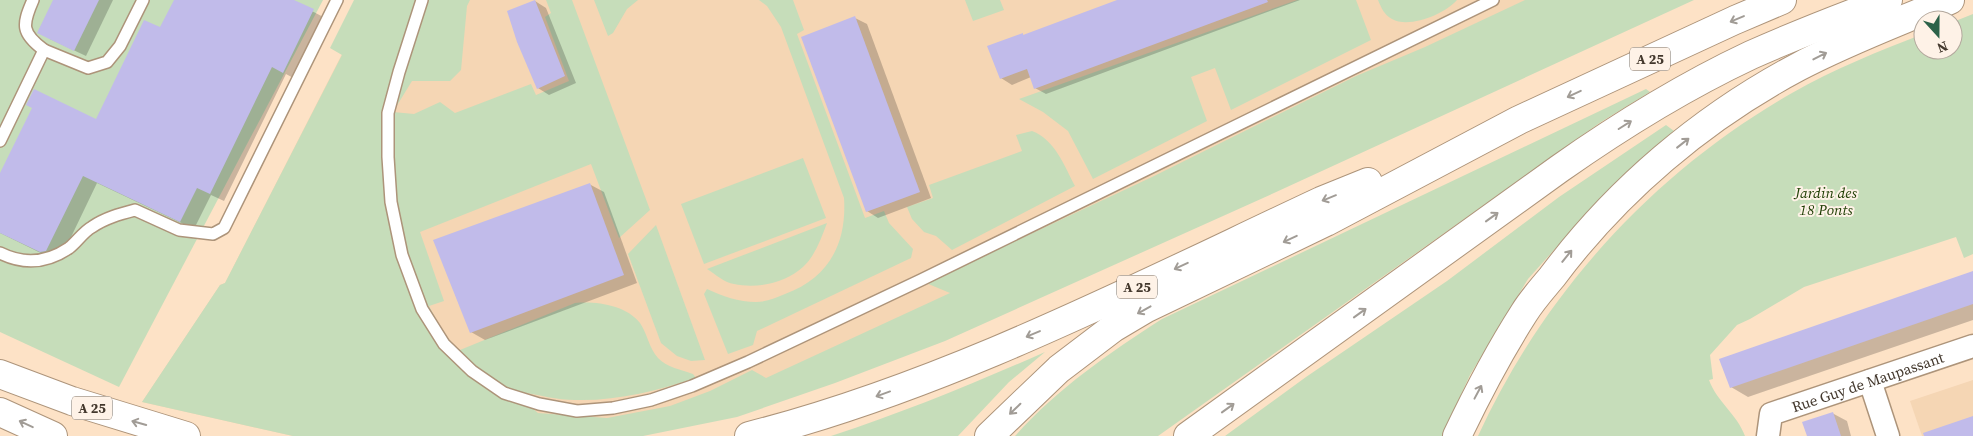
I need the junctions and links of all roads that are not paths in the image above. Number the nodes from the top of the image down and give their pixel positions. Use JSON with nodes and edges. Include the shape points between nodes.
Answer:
{"nodes":[{"id":1,"x":33,"y":0,"type":"edge"},
{"id":2,"x":144,"y":0,"type":"edge"},
{"id":3,"x":337,"y":0,"type":"edge"},
{"id":4,"x":422,"y":0,"type":"edge"},
{"id":5,"x":1493,"y":0,"type":"edge"},
{"id":6,"x":1782,"y":0,"type":"edge"},
{"id":7,"x":1888,"y":0,"type":"edge"},
{"id":8,"x":1950,"y":0,"type":"edge"},
{"id":9,"x":44,"y":50,"type":"junction"},
{"id":10,"x":1520,"y":120,"type":"junction"},
{"id":11,"x":0,"y":141,"type":"edge"},
{"id":12,"x":0,"y":253,"type":"edge"},
{"id":13,"x":1973,"y":346,"type":"edge"},
{"id":14,"x":0,"y":374,"type":"edge"},
{"id":15,"x":1870,"y":381,"type":"junction"},
{"id":16,"x":0,"y":412,"type":"edge"},
{"id":17,"x":1768,"y":429,"type":"edge"},
{"id":18,"x":53,"y":436,"type":"edge"},
{"id":19,"x":186,"y":436,"type":"edge"},
{"id":20,"x":749,"y":436,"type":"edge"},
{"id":21,"x":989,"y":436,"type":"edge"},
{"id":22,"x":1188,"y":436,"type":"edge"},
{"id":23,"x":1457,"y":436,"type":"edge"},
{"id":24,"x":1888,"y":436,"type":"edge"}],
"edges":[{"from":1,"to":9,"type":"lane","via":[[25,28],[29,39]]},
{"from":2,"to":9,"type":"lane","via":[[120,46],[107,62],[88,68]]},
{"from":3,"to":12,"type":"lane","via":[[224,228],[213,234],[179,230],[135,210],[91,227],[70,247],[49,259],[31,262]]},
{"from":4,"to":5,"type":"lane","via":[[388,113],[388,157],[391,202],[402,255],[422,309],[444,344],[472,371],[504,393],[577,411],[651,400],[748,362]]},
{"from":6,"to":10,"type":"highway","number":"A 25","one_way":true},
{"from":22,"to":7,"type":"highway","one_way":true,"via":[[1621,127],[1751,55]]},
{"from":23,"to":8,"type":"highway","one_way":true,"via":[[1478,392],[1525,312],[1603,215],[1666,156],[1731,107],[1796,68]]},
{"from":9,"to":11,"type":"lane"},
{"from":10,"to":20,"type":"highway","number":"A 25","one_way":true,"via":[[1321,201],[992,352],[856,404]]},
{"from":10,"to":21,"type":"highway","one_way":true,"via":[[1326,222],[1129,318],[1059,369]]},
{"from":13,"to":15,"type":"street","name":"Rue Guy de Maupassant"},
{"from":19,"to":14,"type":"highway","number":"A 25","one_way":true,"via":[[72,401]]},
{"from":15,"to":17,"type":"street","name":"Rue Guy de Maupassant","via":[[1771,414]]},
{"from":15,"to":24,"type":"street"},
{"from":18,"to":16,"type":"highway","one_way":true}]}
